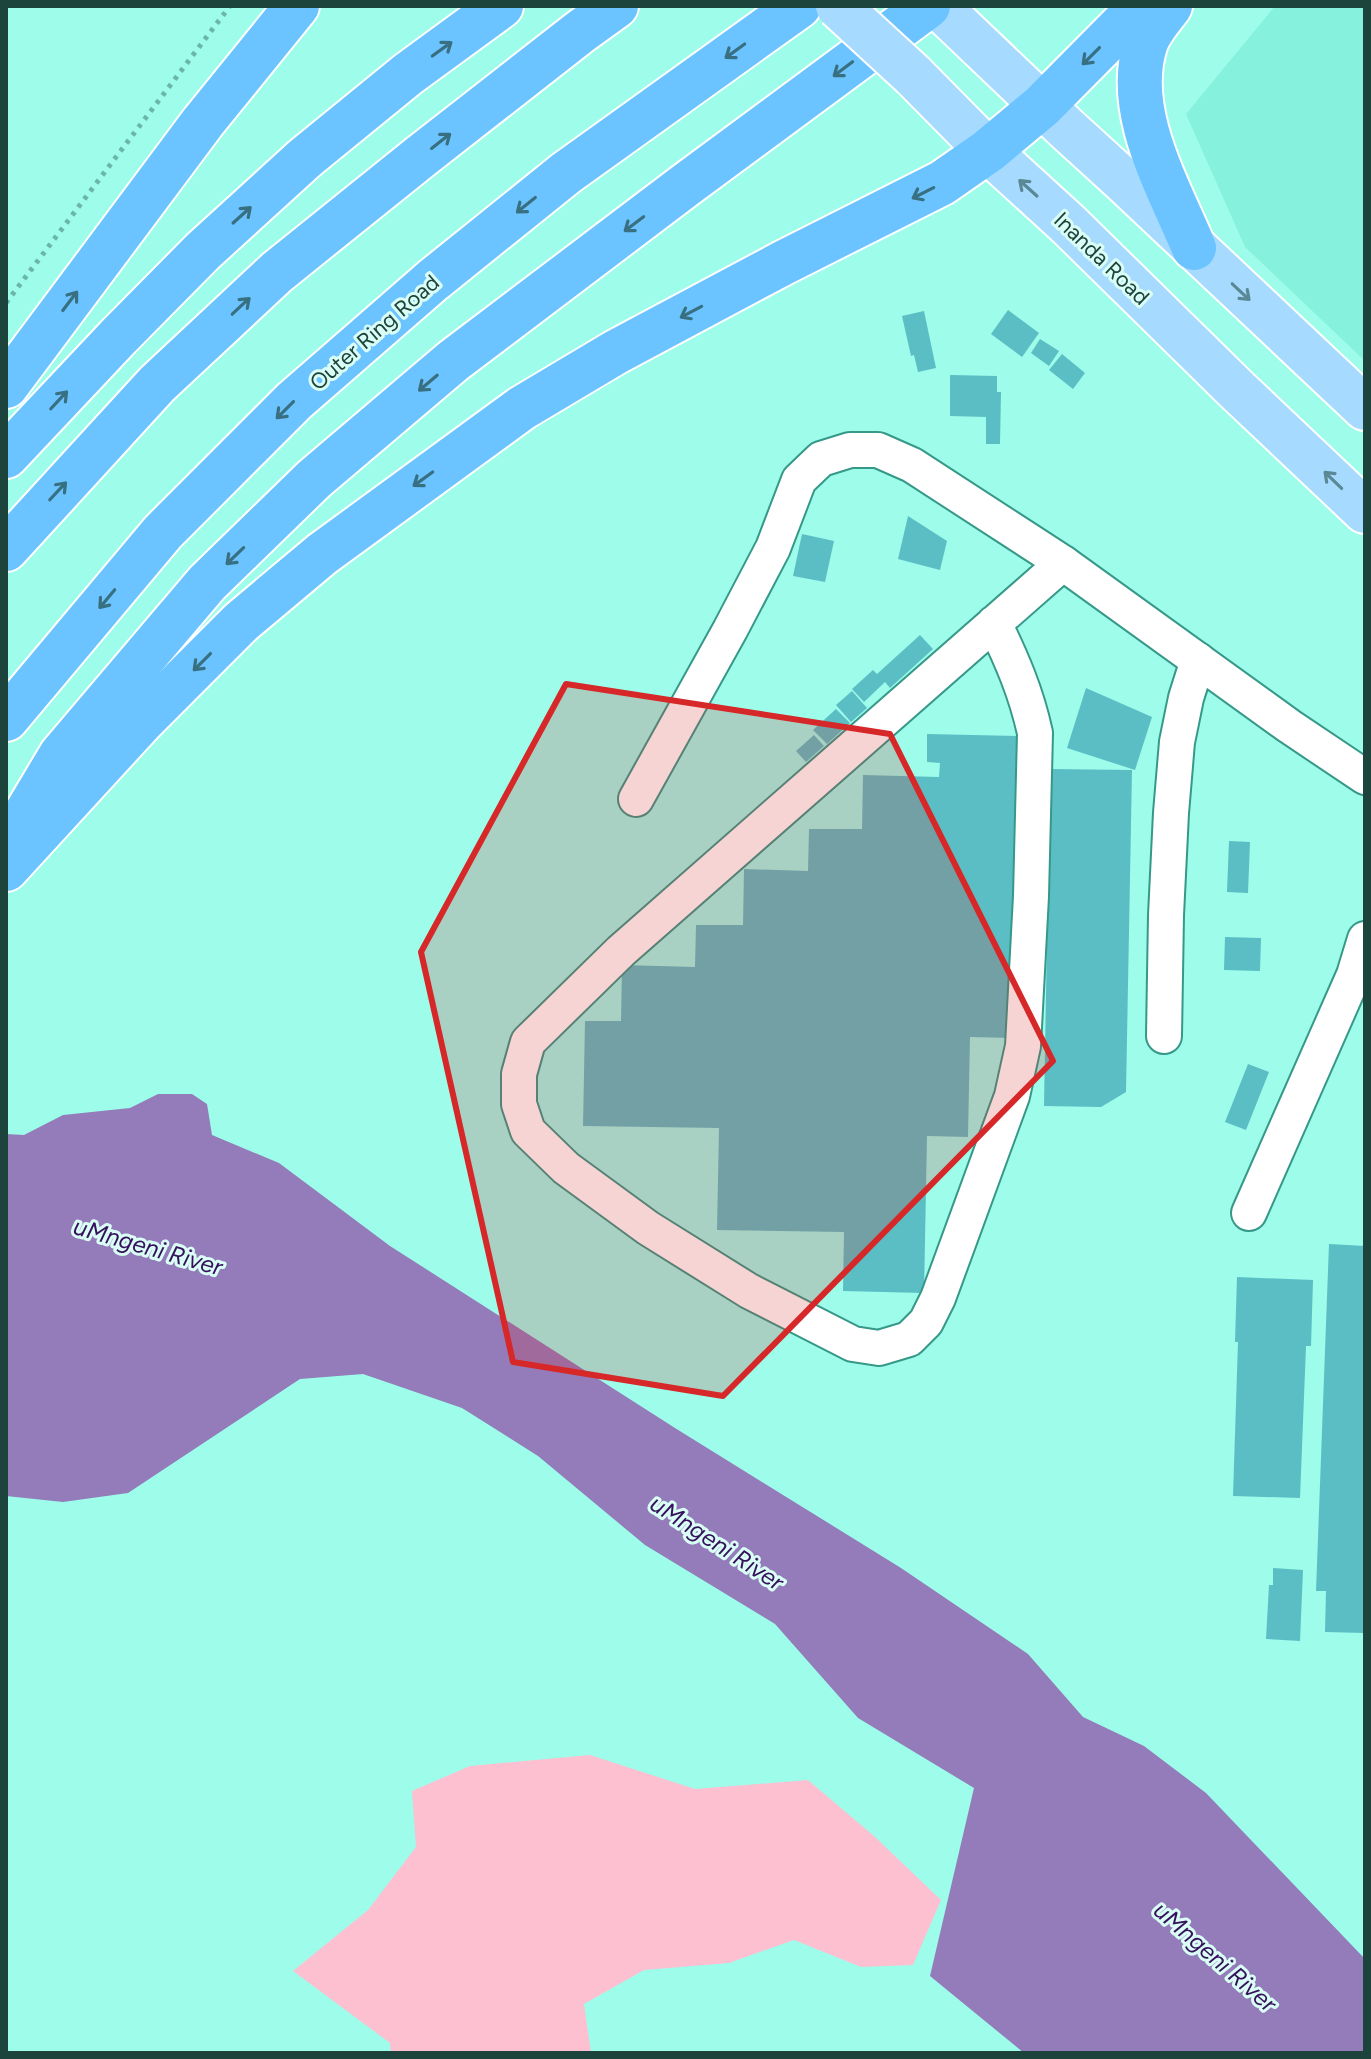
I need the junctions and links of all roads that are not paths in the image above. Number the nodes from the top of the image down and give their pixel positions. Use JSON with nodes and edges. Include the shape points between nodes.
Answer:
{"nodes":[{"id":1,"x":276,"y":6,"type":"edge"},
{"id":2,"x":297,"y":6,"type":"edge"},
{"id":3,"x":501,"y":6,"type":"edge"},
{"id":4,"x":616,"y":6,"type":"edge"},
{"id":5,"x":799,"y":6,"type":"edge"},
{"id":6,"x":838,"y":6,"type":"edge"},
{"id":7,"x":928,"y":6,"type":"edge"},
{"id":8,"x":938,"y":6,"type":"edge"},
{"id":9,"x":1141,"y":6,"type":"edge"},
{"id":10,"x":1170,"y":6,"type":"edge"},
{"id":11,"x":1042,"y":106,"type":"junction"},
{"id":12,"x":203,"y":122,"type":"junction"},
{"id":13,"x":988,"y":151,"type":"junction"},
{"id":14,"x":1194,"y":248,"type":"junction"},
{"id":15,"x":6,"y":386,"type":"edge"},
{"id":16,"x":1365,"y":408,"type":"edge"},
{"id":17,"x":6,"y":456,"type":"edge"},
{"id":18,"x":1365,"y":511,"type":"edge"},
{"id":19,"x":6,"y":549,"type":"edge"},
{"id":20,"x":1063,"y":563,"type":"junction"},
{"id":21,"x":994,"y":623,"type":"junction"},
{"id":22,"x":1198,"y":660,"type":"junction"},
{"id":23,"x":8,"y":717,"type":"edge"},
{"id":24,"x":75,"y":767,"type":"junction"},
{"id":25,"x":1365,"y":777,"type":"edge"},
{"id":26,"x":636,"y":799,"type":"dead end"},
{"id":27,"x":6,"y":847,"type":"edge"},
{"id":28,"x":6,"y":869,"type":"edge"},
{"id":29,"x":1365,"y":939,"type":"edge"},
{"id":30,"x":1164,"y":1036,"type":"dead end"},
{"id":31,"x":1249,"y":1213,"type":"dead end"}],
"edges":[{"from":1,"to":12,"type":"highway"},
{"from":2,"to":12,"type":"highway"},
{"from":17,"to":3,"type":"highway","one_way":true,"via":[[215,240],[305,158]]},
{"from":19,"to":4,"type":"highway","one_way":true,"via":[[157,384],[277,272]]},
{"from":5,"to":23,"type":"highway","name":"Outer Ring Road","one_way":true,"via":[[566,173],[294,401],[163,532]]},
{"from":6,"to":13,"type":"main road","name":"Inanda Road","bridge":true},
{"from":7,"to":24,"type":"highway","one_way":true,"via":[[453,361],[314,479],[207,583]]},
{"from":8,"to":11,"type":"main road"},
{"from":9,"to":11,"type":"highway","one_way":true},
{"from":10,"to":14,"type":"highway","via":[[1147,39],[1139,86],[1143,121]]},
{"from":11,"to":13,"type":"highway"},
{"from":11,"to":14,"type":"main road"},
{"from":15,"to":12,"type":"highway","one_way":true},
{"from":18,"to":13,"type":"main road","name":"Inanda Road","one_way":true},
{"from":13,"to":24,"type":"highway","one_way":true,"via":[[942,183],[616,352],[509,417],[322,554],[241,622],[141,722]]},
{"from":14,"to":16,"type":"main road","one_way":true},
{"from":20,"to":21,"type":"lane"},
{"from":20,"to":22,"type":"lane"},
{"from":20,"to":26,"type":"lane","via":[[912,465],[878,450],[850,450],[821,459],[799,480],[773,548]]},
{"from":21,"to":21,"type":"lane","via":[[1020,679],[1035,733],[1023,1046],[1012,1096],[926,1322],[909,1339],[879,1348],[853,1344],[749,1291],[648,1228],[566,1168],[528,1131],[519,1104],[519,1074],[528,1042],[621,951]]},
{"from":22,"to":25,"type":"lane"},
{"from":22,"to":30,"type":"lane","via":[[1176,757]]},
{"from":24,"to":27,"type":"highway"},
{"from":24,"to":28,"type":"highway"},
{"from":29,"to":31,"type":"lane"}]}
